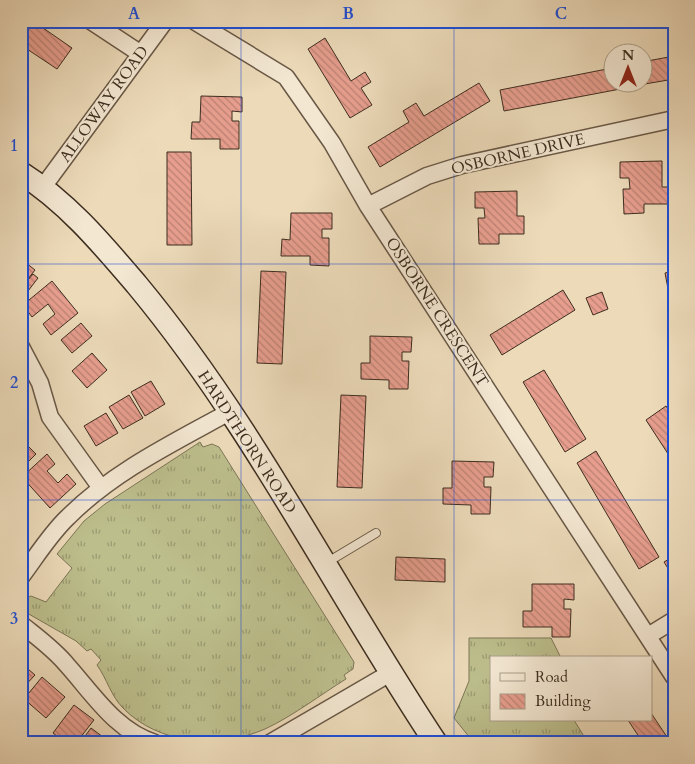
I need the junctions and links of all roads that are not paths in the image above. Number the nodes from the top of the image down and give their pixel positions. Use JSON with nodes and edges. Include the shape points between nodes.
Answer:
{"nodes":[{"id":1,"x":91,"y":21,"type":"edge"},
{"id":2,"x":165,"y":21,"type":"edge"},
{"id":3,"x":194,"y":21,"type":"edge"},
{"id":4,"x":141,"y":54,"type":"junction"},
{"id":5,"x":674,"y":119,"type":"edge"},
{"id":6,"x":21,"y":173,"type":"edge"},
{"id":7,"x":43,"y":187,"type":"junction"},
{"id":8,"x":368,"y":206,"type":"junction"},
{"id":9,"x":21,"y":347,"type":"edge"},
{"id":10,"x":231,"y":412,"type":"junction"},
{"id":11,"x":101,"y":488,"type":"junction"},
{"id":12,"x":376,"y":533,"type":"dead end"},
{"id":13,"x":325,"y":564,"type":"junction"},
{"id":14,"x":21,"y":577,"type":"edge"},
{"id":15,"x":674,"y":620,"type":"edge"},
{"id":16,"x":21,"y":624,"type":"edge"},
{"id":17,"x":648,"y":636,"type":"junction"},
{"id":18,"x":392,"y":672,"type":"junction"},
{"id":19,"x":674,"y":677,"type":"edge"},
{"id":20,"x":143,"y":741,"type":"edge"},
{"id":21,"x":270,"y":743,"type":"edge"},
{"id":22,"x":436,"y":743,"type":"edge"}],
"edges":[{"from":1,"to":4,"type":"street"},
{"from":2,"to":4,"type":"street","name":"ALLOWAY ROAD"},
{"from":3,"to":8,"type":"street","name":"OSBORNE CRESCENT","via":[[286,77],[332,143]]},
{"from":4,"to":7,"type":"street","name":"ALLOWAY ROAD"},
{"from":5,"to":8,"type":"street","name":"OSBORNE DRIVE","via":[[462,165],[427,176]]},
{"from":6,"to":7,"type":"street","name":"HARDTHORN ROAD"},
{"from":7,"to":10,"type":"street","name":"HARDTHORN ROAD","via":[[96,236],[170,324]]},
{"from":8,"to":17,"type":"street","name":"OSBORNE CRESCENT"},
{"from":9,"to":11,"type":"street","via":[[40,383],[50,416]]},
{"from":10,"to":11,"type":"street"},
{"from":10,"to":13,"type":"street","name":"HARDTHORN ROAD"},
{"from":11,"to":14,"type":"street","via":[[67,518]]},
{"from":12,"to":13,"type":"lane"},
{"from":13,"to":18,"type":"street","name":"HARDTHORN ROAD"},
{"from":15,"to":17,"type":"street"},
{"from":16,"to":20,"type":"street","via":[[66,664],[106,710]]},
{"from":17,"to":19,"type":"street","name":"OSBORNE CRESCENT"},
{"from":18,"to":21,"type":"street"},
{"from":18,"to":22,"type":"street","name":"HARDTHORN ROAD"}]}
